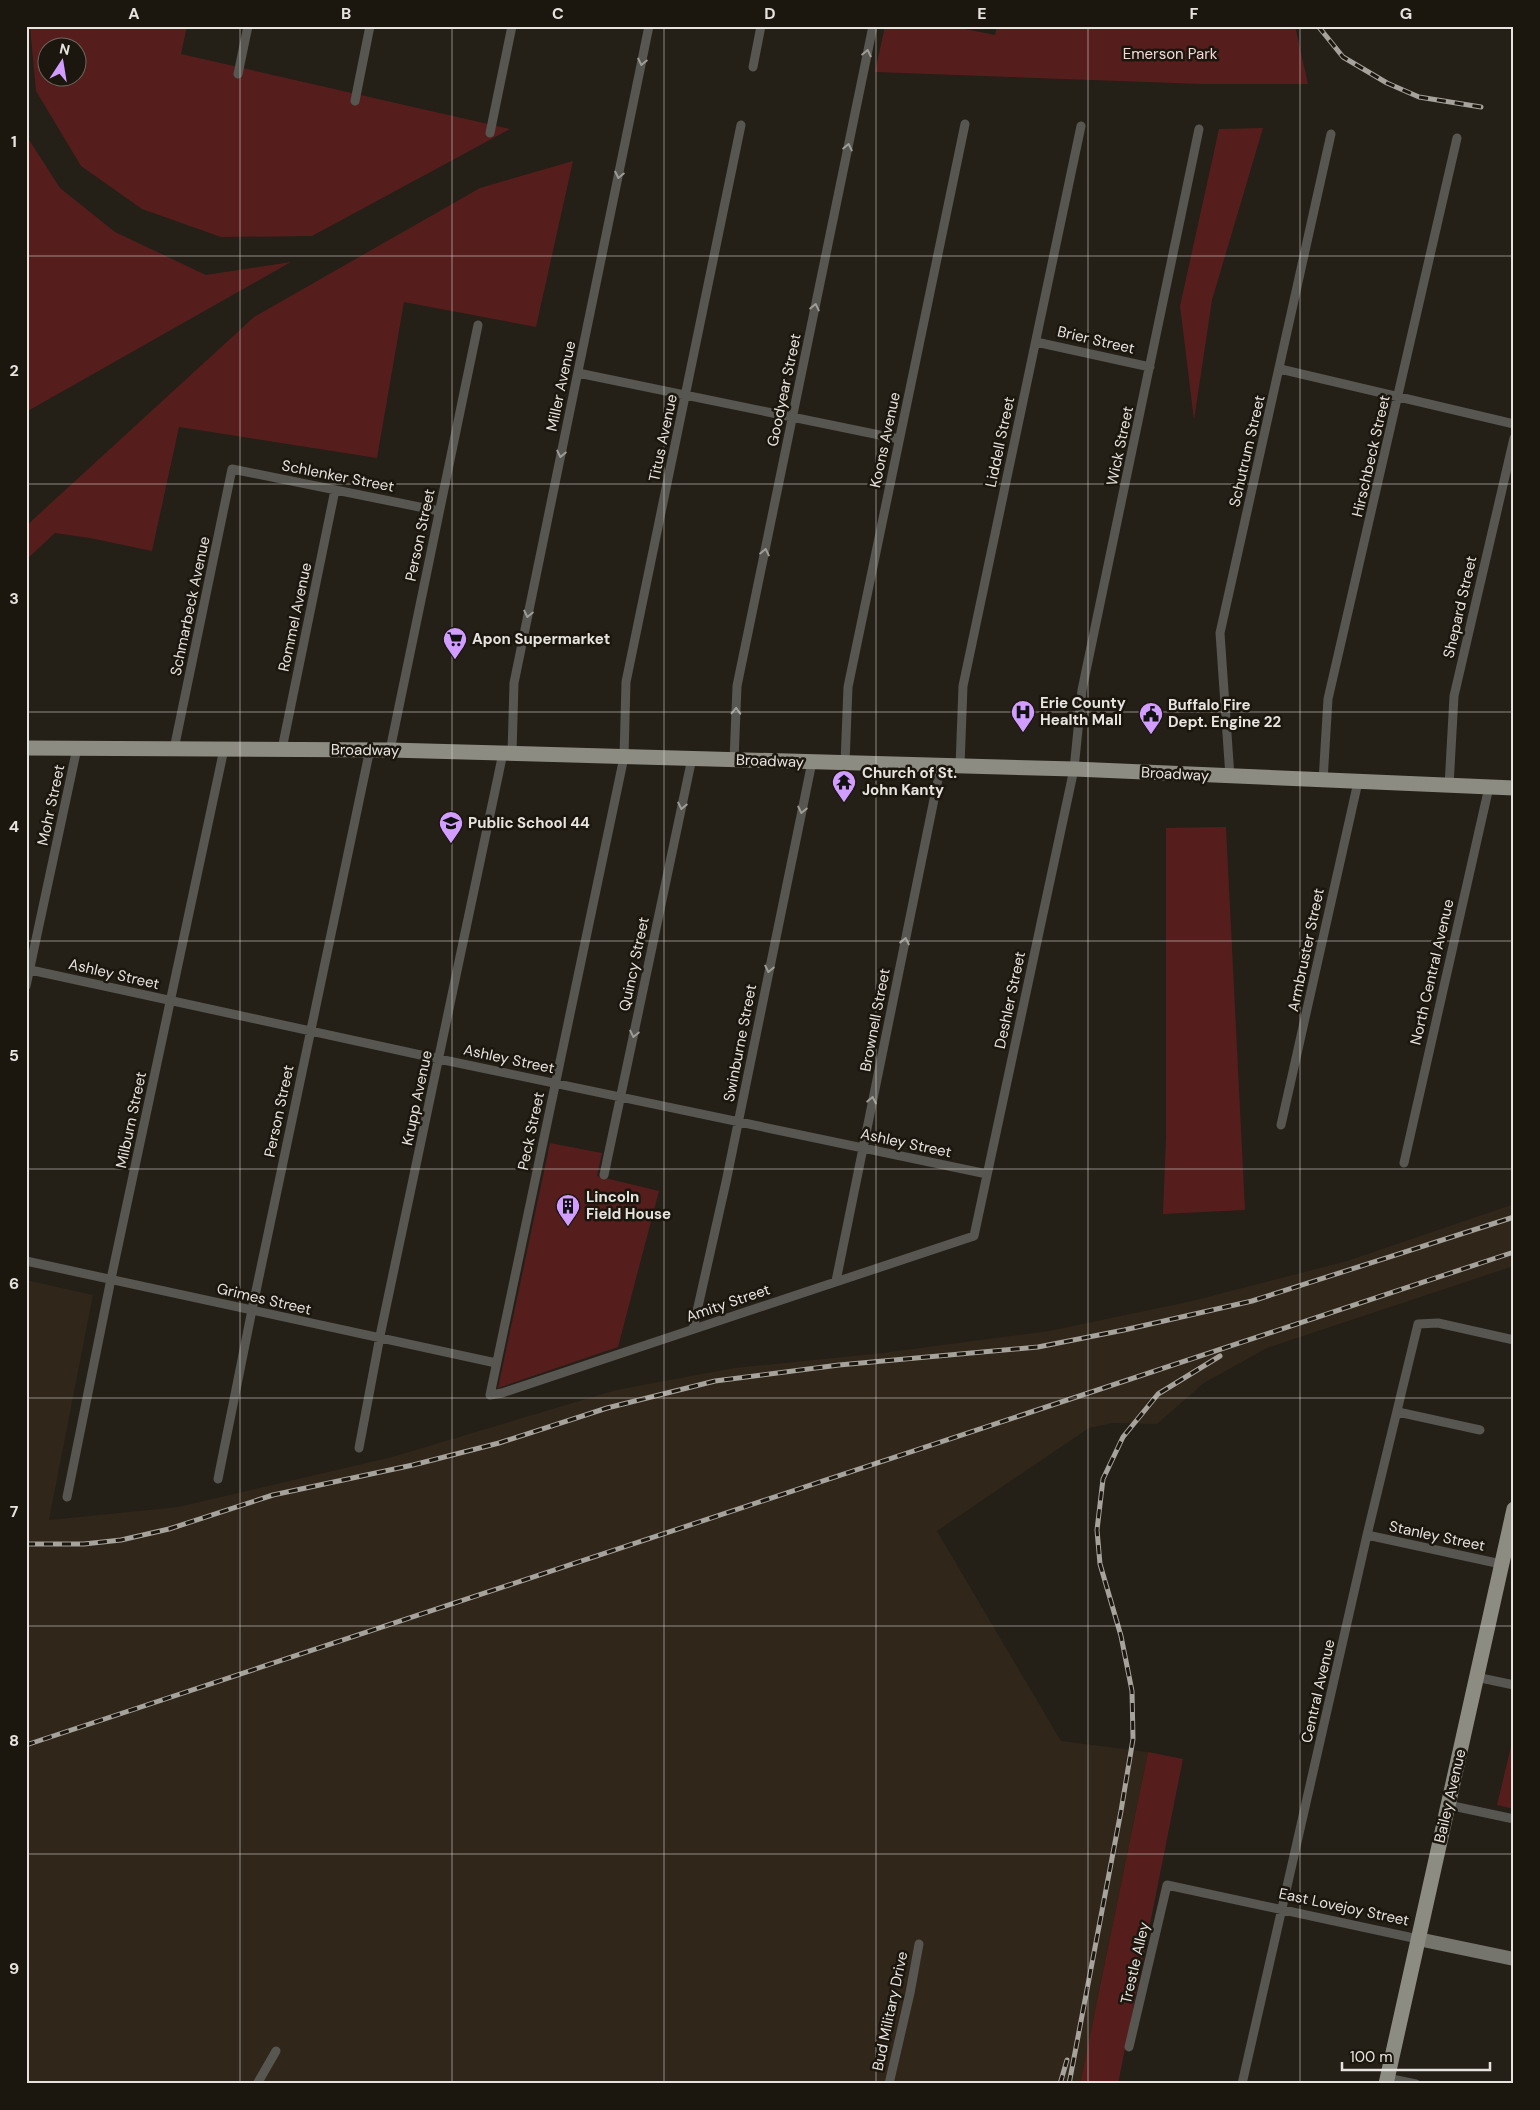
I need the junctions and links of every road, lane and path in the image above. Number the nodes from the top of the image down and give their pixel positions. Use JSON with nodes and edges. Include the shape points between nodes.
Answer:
{"nodes":[{"id":1,"x":248,"y":26,"type":"edge"},
{"id":2,"x":370,"y":26,"type":"edge"},
{"id":3,"x":512,"y":26,"type":"edge"},
{"id":4,"x":650,"y":26,"type":"edge"},
{"id":5,"x":761,"y":26,"type":"edge"},
{"id":6,"x":873,"y":26,"type":"edge"},
{"id":7,"x":753,"y":67,"type":"dead end"},
{"id":8,"x":238,"y":74,"type":"dead end"},
{"id":9,"x":355,"y":101,"type":"dead end"},
{"id":10,"x":965,"y":124,"type":"dead end"},
{"id":11,"x":741,"y":125,"type":"dead end"},
{"id":12,"x":1081,"y":126,"type":"dead end"},
{"id":13,"x":1199,"y":130,"type":"dead end"},
{"id":14,"x":490,"y":133,"type":"dead end"},
{"id":15,"x":1331,"y":134,"type":"dead end"},
{"id":16,"x":1458,"y":138,"type":"dead end"},
{"id":17,"x":478,"y":325,"type":"dead end"},
{"id":18,"x":1036,"y":342,"type":"junction"},
{"id":19,"x":1150,"y":367,"type":"junction"},
{"id":20,"x":1280,"y":369,"type":"junction"},
{"id":21,"x":578,"y":373,"type":"junction"},
{"id":22,"x":686,"y":396,"type":"junction"},
{"id":23,"x":1399,"y":397,"type":"junction"},
{"id":24,"x":792,"y":418,"type":"junction"},
{"id":25,"x":1514,"y":424,"type":"edge"},
{"id":26,"x":1514,"y":438,"type":"edge"},
{"id":27,"x":899,"y":439,"type":"junction"},
{"id":28,"x":232,"y":469,"type":"joint"},
{"id":29,"x":335,"y":490,"type":"junction"},
{"id":30,"x":439,"y":511,"type":"junction"},
{"id":31,"x":26,"y":748,"type":"edge"},
{"id":32,"x":78,"y":748,"type":"junction"},
{"id":33,"x":174,"y":748,"type":"junction"},
{"id":34,"x":224,"y":749,"type":"junction"},
{"id":35,"x":282,"y":749,"type":"junction"},
{"id":36,"x":370,"y":749,"type":"junction"},
{"id":37,"x":390,"y":750,"type":"junction"},
{"id":38,"x":508,"y":753,"type":"junction"},
{"id":39,"x":624,"y":756,"type":"junction"},
{"id":40,"x":692,"y":758,"type":"junction"},
{"id":41,"x":734,"y":760,"type":"junction"},
{"id":42,"x":812,"y":762,"type":"junction"},
{"id":43,"x":845,"y":763,"type":"junction"},
{"id":44,"x":941,"y":765,"type":"junction"},
{"id":45,"x":960,"y":766,"type":"junction"},
{"id":46,"x":1074,"y":769,"type":"junction"},
{"id":47,"x":1230,"y":777,"type":"junction"},
{"id":48,"x":1323,"y":781,"type":"junction"},
{"id":49,"x":1358,"y":782,"type":"junction"},
{"id":50,"x":1449,"y":786,"type":"junction"},
{"id":51,"x":1489,"y":787,"type":"junction"},
{"id":52,"x":1514,"y":788,"type":"edge"},
{"id":53,"x":28,"y":969,"type":"edge"},
{"id":54,"x":26,"y":986,"type":"edge"},
{"id":55,"x":170,"y":1001,"type":"junction"},
{"id":56,"x":310,"y":1031,"type":"junction"},
{"id":57,"x":439,"y":1059,"type":"junction"},
{"id":58,"x":555,"y":1083,"type":"junction"},
{"id":59,"x":620,"y":1097,"type":"junction"},
{"id":60,"x":738,"y":1122,"type":"junction"},
{"id":61,"x":1282,"y":1125,"type":"dead end"},
{"id":62,"x":863,"y":1148,"type":"junction"},
{"id":63,"x":1404,"y":1163,"type":"dead end"},
{"id":64,"x":987,"y":1174,"type":"junction"},
{"id":65,"x":604,"y":1175,"type":"dead end"},
{"id":66,"x":974,"y":1236,"type":"joint"},
{"id":67,"x":26,"y":1261,"type":"edge"},
{"id":68,"x":111,"y":1279,"type":"junction"},
{"id":69,"x":836,"y":1281,"type":"junction"},
{"id":70,"x":252,"y":1310,"type":"junction"},
{"id":71,"x":693,"y":1329,"type":"junction"},
{"id":72,"x":380,"y":1339,"type":"junction"},
{"id":73,"x":1514,"y":1340,"type":"edge"},
{"id":74,"x":496,"y":1363,"type":"junction"},
{"id":75,"x":490,"y":1395,"type":"joint"},
{"id":76,"x":1398,"y":1412,"type":"junction"},
{"id":77,"x":1480,"y":1430,"type":"dead end"},
{"id":78,"x":358,"y":1448,"type":"dead end"},
{"id":79,"x":218,"y":1479,"type":"dead end"},
{"id":80,"x":67,"y":1497,"type":"dead end"},
{"id":81,"x":1514,"y":1509,"type":"edge"},
{"id":82,"x":1367,"y":1535,"type":"junction"},
{"id":83,"x":1510,"y":1548,"type":"edge"},
{"id":84,"x":1501,"y":1564,"type":"junction"},
{"id":85,"x":1476,"y":1677,"type":"junction"},
{"id":86,"x":1514,"y":1686,"type":"edge"},
{"id":87,"x":1448,"y":1805,"type":"junction"},
{"id":88,"x":1514,"y":1819,"type":"edge"},
{"id":89,"x":1167,"y":1885,"type":"joint"},
{"id":90,"x":1282,"y":1911,"type":"junction"},
{"id":91,"x":1418,"y":1939,"type":"junction"},
{"id":92,"x":919,"y":1944,"type":"dead end"},
{"id":93,"x":1514,"y":1959,"type":"edge"},
{"id":94,"x":1130,"y":2047,"type":"dead end"},
{"id":95,"x":276,"y":2051,"type":"dead end"},
{"id":96,"x":1386,"y":2081,"type":"edge"},
{"id":97,"x":257,"y":2084,"type":"edge"},
{"id":98,"x":889,"y":2084,"type":"edge"},
{"id":99,"x":1242,"y":2084,"type":"edge"},
{"id":100,"x":1416,"y":2084,"type":"edge"}],
"edges":[{"from":1,"to":8,"type":"street"},
{"from":2,"to":9,"type":"street"},
{"from":3,"to":14,"type":"street"},
{"from":4,"to":21,"type":"street","name":"Miller Avenue","one_way":true},
{"from":5,"to":7,"type":"street"},
{"from":24,"to":6,"type":"street","name":"Goodyear Street","one_way":true},
{"from":10,"to":27,"type":"street","name":"Koons Avenue"},
{"from":11,"to":22,"type":"street","name":"Titus Avenue"},
{"from":12,"to":18,"type":"street","name":"Liddell Street"},
{"from":13,"to":19,"type":"street","name":"Wick Street"},
{"from":15,"to":20,"type":"street","name":"Schutrum Street"},
{"from":16,"to":23,"type":"street","name":"Hirschbeck Street"},
{"from":17,"to":30,"type":"street","name":"Person Street"},
{"from":18,"to":19,"type":"street","name":"Brier Street"},
{"from":18,"to":45,"type":"street","name":"Liddell Street","via":[[963,686]]},
{"from":19,"to":46,"type":"street","name":"Wick Street","via":[[1082,690]]},
{"from":20,"to":23,"type":"street"},
{"from":20,"to":47,"type":"street","name":"Schutrum Street","via":[[1220,633]]},
{"from":21,"to":22,"type":"street"},
{"from":21,"to":38,"type":"street","name":"Miller Avenue","one_way":true,"via":[[514,684]]},
{"from":22,"to":24,"type":"street"},
{"from":22,"to":39,"type":"street","name":"Titus Avenue","via":[[626,682]]},
{"from":23,"to":25,"type":"street"},
{"from":23,"to":48,"type":"street","name":"Hirschbeck Street","via":[[1328,699]]},
{"from":24,"to":27,"type":"street"},
{"from":41,"to":24,"type":"street","name":"Goodyear Street","one_way":true,"via":[[737,686]]},
{"from":26,"to":50,"type":"street","name":"Shepard Street","via":[[1454,696]]},
{"from":27,"to":43,"type":"street","name":"Koons Avenue","via":[[848,687]]},
{"from":28,"to":29,"type":"street","name":"Schlenker Street"},
{"from":28,"to":33,"type":"street","name":"Schmarbeck Avenue"},
{"from":29,"to":30,"type":"street","name":"Schlenker Street"},
{"from":29,"to":35,"type":"street","name":"Rommel Avenue"},
{"from":30,"to":37,"type":"street","name":"Person Street"},
{"from":31,"to":32,"type":"main road","name":"Broadway"},
{"from":32,"to":33,"type":"main road","name":"Broadway"},
{"from":32,"to":53,"type":"street","name":"Mohr Street"},
{"from":33,"to":34,"type":"main road","name":"Broadway"},
{"from":34,"to":35,"type":"main road","name":"Broadway"},
{"from":34,"to":55,"type":"street","name":"Milburn Street"},
{"from":35,"to":36,"type":"main road","name":"Broadway"},
{"from":36,"to":37,"type":"main road","name":"Broadway"},
{"from":36,"to":56,"type":"street","name":"Person Street"},
{"from":37,"to":38,"type":"main road","name":"Broadway"},
{"from":38,"to":39,"type":"main road","name":"Broadway"},
{"from":38,"to":57,"type":"street","name":"Krupp Avenue"},
{"from":39,"to":40,"type":"main road","name":"Broadway"},
{"from":39,"to":58,"type":"street","name":"Peck Street"},
{"from":40,"to":41,"type":"main road","name":"Broadway"},
{"from":40,"to":59,"type":"street","name":"Quincy Street","one_way":true},
{"from":41,"to":42,"type":"main road","name":"Broadway"},
{"from":42,"to":43,"type":"main road","name":"Broadway"},
{"from":42,"to":60,"type":"street","name":"Swinburne Street","one_way":true},
{"from":43,"to":44,"type":"main road","name":"Broadway"},
{"from":44,"to":45,"type":"main road","name":"Broadway"},
{"from":62,"to":44,"type":"street","name":"Brownell Street","one_way":true},
{"from":45,"to":46,"type":"main road","name":"Broadway"},
{"from":46,"to":47,"type":"main road","name":"Broadway"},
{"from":46,"to":64,"type":"street","name":"Deshler Street"},
{"from":47,"to":48,"type":"main road","name":"Broadway"},
{"from":48,"to":49,"type":"main road","name":"Broadway"},
{"from":49,"to":50,"type":"main road","name":"Broadway"},
{"from":49,"to":61,"type":"street","name":"Armbruster Street"},
{"from":50,"to":51,"type":"main road","name":"Broadway"},
{"from":51,"to":52,"type":"main road","name":"Broadway"},
{"from":51,"to":63,"type":"street","name":"North Central Avenue"},
{"from":53,"to":54,"type":"street","name":"Mohr Street"},
{"from":53,"to":55,"type":"street","name":"Ashley Street"},
{"from":55,"to":56,"type":"street","name":"Ashley Street"},
{"from":55,"to":68,"type":"street","name":"Milburn Street"},
{"from":56,"to":57,"type":"street","name":"Ashley Street"},
{"from":56,"to":70,"type":"street","name":"Person Street"},
{"from":57,"to":58,"type":"street","name":"Ashley Street"},
{"from":57,"to":72,"type":"street","name":"Krupp Avenue"},
{"from":58,"to":59,"type":"street","name":"Ashley Street"},
{"from":58,"to":74,"type":"street","name":"Peck Street"},
{"from":59,"to":60,"type":"street","name":"Ashley Street"},
{"from":59,"to":65,"type":"street","name":"Quincy Street"},
{"from":60,"to":62,"type":"street","name":"Ashley Street"},
{"from":60,"to":71,"type":"street","name":"Swinburne Street"},
{"from":62,"to":64,"type":"street","name":"Ashley Street"},
{"from":62,"to":69,"type":"street","name":"Brownell Street"},
{"from":64,"to":66,"type":"street","name":"Deshler Street"},
{"from":66,"to":69,"type":"street","name":"Amity Street"},
{"from":67,"to":68,"type":"street","name":"Grimes Street"},
{"from":68,"to":70,"type":"street","name":"Grimes Street"},
{"from":68,"to":80,"type":"street","name":"Milburn Street"},
{"from":69,"to":71,"type":"street","name":"Amity Street"},
{"from":70,"to":72,"type":"street","name":"Grimes Street"},
{"from":70,"to":79,"type":"street","name":"Person Street"},
{"from":71,"to":75,"type":"street","name":"Amity Street"},
{"from":72,"to":74,"type":"street","name":"Grimes Street"},
{"from":72,"to":78,"type":"street","name":"Krupp Avenue"},
{"from":73,"to":76,"type":"street","name":"Central Avenue","via":[[1438,1323],[1418,1324]]},
{"from":74,"to":75,"type":"street","name":"Peck Street"},
{"from":76,"to":77,"type":"street"},
{"from":76,"to":82,"type":"street","name":"Central Avenue"},
{"from":81,"to":83,"type":"main road","name":"Bailey Avenue"},
{"from":82,"to":84,"type":"street","name":"Stanley Street"},
{"from":82,"to":90,"type":"street","name":"Central Avenue"},
{"from":83,"to":84,"type":"main road","name":"Bailey Avenue"},
{"from":84,"to":85,"type":"main road","name":"Bailey Avenue"},
{"from":85,"to":86,"type":"street"},
{"from":85,"to":87,"type":"main road","name":"Bailey Avenue"},
{"from":87,"to":88,"type":"street"},
{"from":87,"to":91,"type":"main road","name":"Bailey Avenue"},
{"from":89,"to":90,"type":"street","name":"East Lovejoy Street"},
{"from":89,"to":94,"type":"street","name":"Trestle Alley"},
{"from":90,"to":91,"type":"street","name":"East Lovejoy Street"},
{"from":90,"to":99,"type":"street","name":"Central Avenue"},
{"from":91,"to":93,"type":"street","name":"East Lovejoy Street"},
{"from":91,"to":96,"type":"main road","name":"Bailey Avenue"},
{"from":92,"to":98,"type":"street","name":"Bud Military Drive"},
{"from":95,"to":97,"type":"street"},
{"from":96,"to":100,"type":"street"}]}
